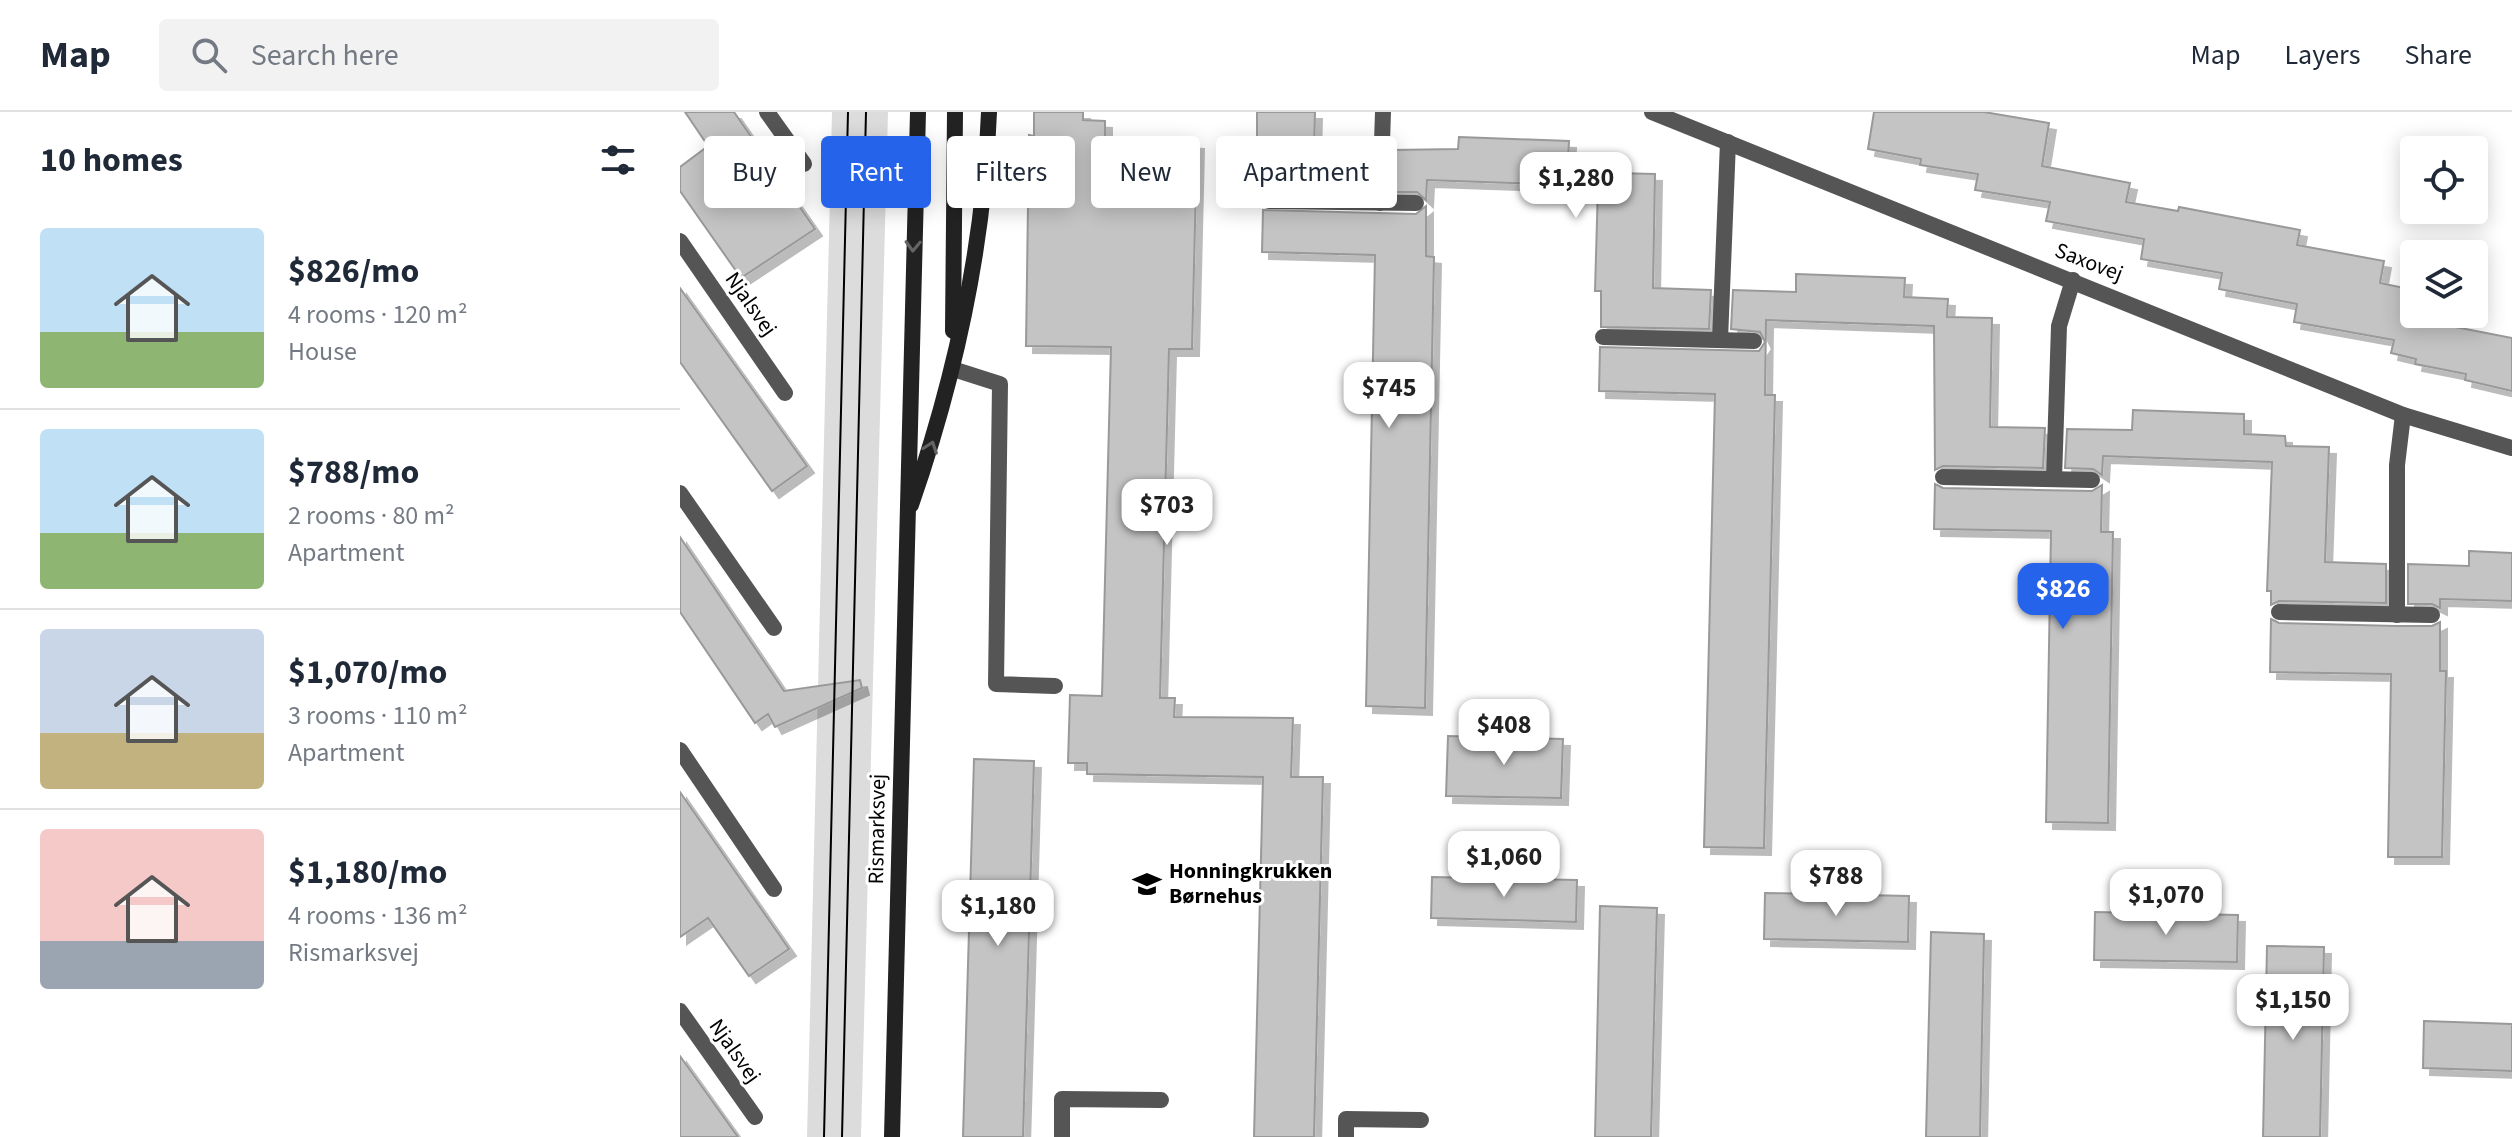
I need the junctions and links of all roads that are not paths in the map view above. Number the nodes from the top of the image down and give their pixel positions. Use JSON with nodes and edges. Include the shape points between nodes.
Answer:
{"nodes":[{"id":1,"x":767,"y":112,"type":"edge"},
{"id":2,"x":918,"y":112,"type":"edge"},
{"id":3,"x":955,"y":112,"type":"edge"},
{"id":4,"x":989,"y":112,"type":"edge"},
{"id":5,"x":1383,"y":112,"type":"edge"},
{"id":6,"x":1652,"y":112,"type":"edge"},
{"id":7,"x":784,"y":136,"type":"edge"},
{"id":8,"x":1382,"y":136,"type":"edge"},
{"id":9,"x":1728,"y":142,"type":"junction"},
{"id":10,"x":1397,"y":203,"type":"edge"},
{"id":11,"x":1416,"y":203,"type":"dead end"},
{"id":12,"x":680,"y":241,"type":"edge"},
{"id":13,"x":2073,"y":280,"type":"junction"},
{"id":14,"x":1603,"y":337,"type":"dead end"},
{"id":15,"x":1720,"y":340,"type":"junction"},
{"id":16,"x":1754,"y":341,"type":"dead end"},
{"id":17,"x":953,"y":369,"type":"junction"},
{"id":18,"x":785,"y":393,"type":"dead end"},
{"id":19,"x":2403,"y":415,"type":"junction"},
{"id":20,"x":2512,"y":448,"type":"edge"},
{"id":21,"x":1943,"y":477,"type":"dead end"},
{"id":22,"x":2054,"y":479,"type":"junction"},
{"id":23,"x":2092,"y":480,"type":"dead end"},
{"id":24,"x":680,"y":493,"type":"edge"},
{"id":25,"x":906,"y":521,"type":"junction"},
{"id":26,"x":2279,"y":612,"type":"dead end"},
{"id":27,"x":2397,"y":615,"type":"junction"},
{"id":28,"x":2432,"y":615,"type":"dead end"},
{"id":29,"x":774,"y":628,"type":"dead end"},
{"id":30,"x":1055,"y":686,"type":"dead end"},
{"id":31,"x":680,"y":750,"type":"edge"},
{"id":32,"x":774,"y":889,"type":"dead end"},
{"id":33,"x":680,"y":1011,"type":"edge"},
{"id":34,"x":1161,"y":1100,"type":"dead end"},
{"id":35,"x":892,"y":1106,"type":"junction"},
{"id":36,"x":755,"y":1117,"type":"dead end"},
{"id":37,"x":1421,"y":1120,"type":"dead end"},
{"id":38,"x":892,"y":1137,"type":"edge"},
{"id":39,"x":901,"y":1137,"type":"edge"},
{"id":40,"x":1062,"y":1137,"type":"edge"},
{"id":41,"x":1346,"y":1137,"type":"edge"}],
"edges":[{"from":1,"to":7,"type":"street"},
{"from":2,"to":25,"type":"main road","name":"Rismarksvej","one_way":true},
{"from":3,"to":17,"type":"main road"},
{"from":4,"to":17,"type":"main road","name":"Rismarksvej","via":[[981,208]]},
{"from":5,"to":8,"type":"street"},
{"from":6,"to":9,"type":"street","name":"Saxovej"},
{"from":9,"to":13,"type":"street","name":"Saxovej"},
{"from":9,"to":15,"type":"street"},
{"from":10,"to":11,"type":"street"},
{"from":12,"to":18,"type":"street","name":"Njalsvej"},
{"from":13,"to":19,"type":"street","name":"Saxovej"},
{"from":13,"to":22,"type":"street","via":[[2059,326]]},
{"from":14,"to":15,"type":"street"},
{"from":15,"to":16,"type":"street"},
{"from":25,"to":17,"type":"main road","name":"Rismarksvej","one_way":true},
{"from":17,"to":30,"type":"street","via":[[1000,384],[996,684]]},
{"from":19,"to":20,"type":"street","name":"Saxovej"},
{"from":19,"to":27,"type":"street","via":[[2397,465]]},
{"from":21,"to":22,"type":"street"},
{"from":22,"to":23,"type":"street"},
{"from":24,"to":29,"type":"street"},
{"from":25,"to":35,"type":"main road","name":"Rismarksvej"},
{"from":26,"to":27,"type":"street"},
{"from":27,"to":28,"type":"street"},
{"from":31,"to":32,"type":"street"},
{"from":33,"to":36,"type":"street","name":"Njalsvej"},
{"from":34,"to":40,"type":"street","via":[[1062,1099]]},
{"from":35,"to":38,"type":"main road","name":"Rismarksvej"},
{"from":35,"to":39,"type":"street"},
{"from":37,"to":41,"type":"street","via":[[1346,1119]]}]}
